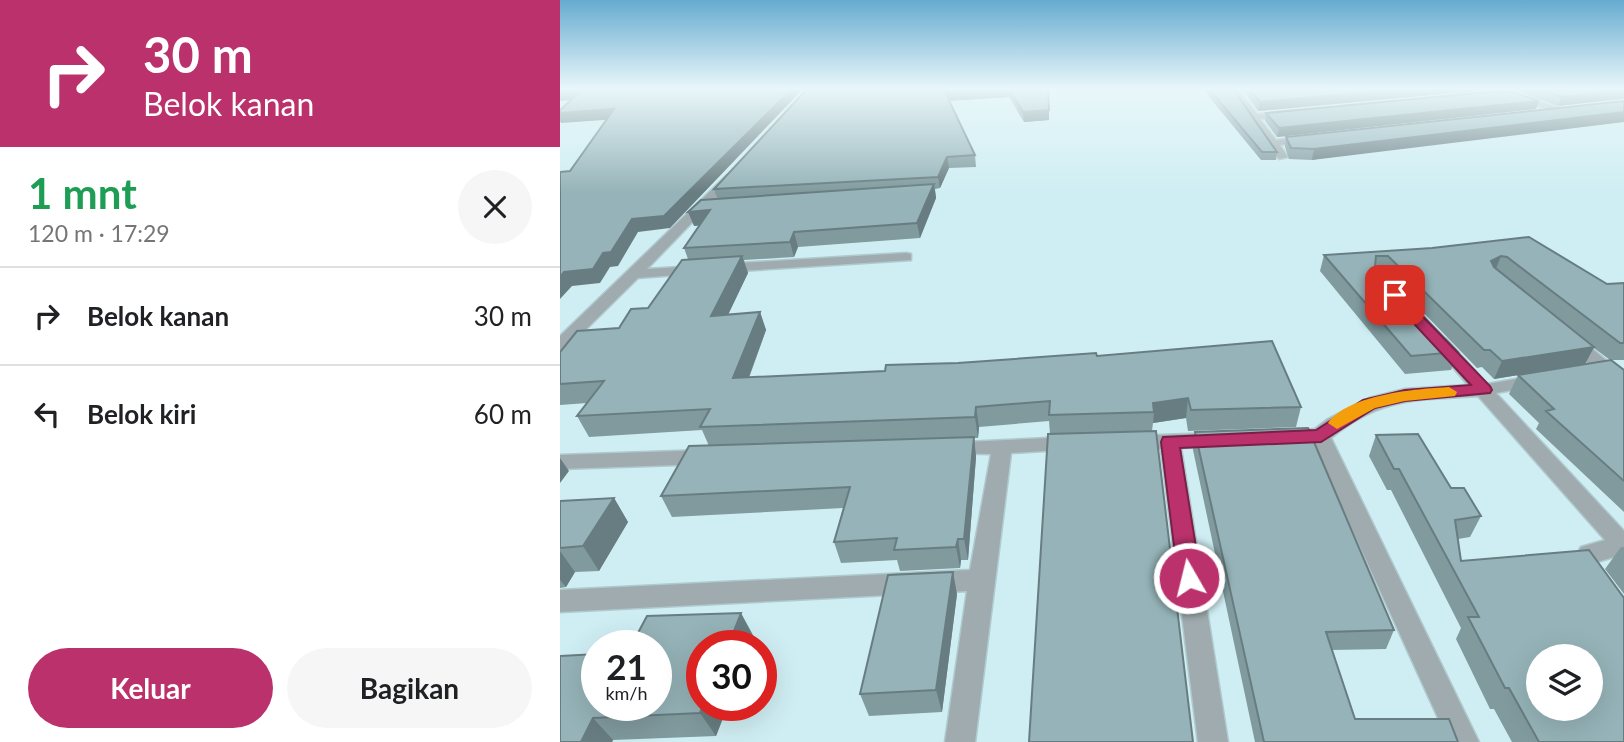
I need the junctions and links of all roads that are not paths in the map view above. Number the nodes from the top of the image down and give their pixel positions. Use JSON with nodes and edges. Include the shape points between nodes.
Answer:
{"nodes":[{"id":1,"x":1260,"y":124,"type":"edge"},
{"id":2,"x":1315,"y":138,"type":"edge"},
{"id":3,"x":1274,"y":143,"type":"junction"},
{"id":4,"x":1283,"y":156,"type":"dead end"},
{"id":5,"x":738,"y":168,"type":"edge"},
{"id":6,"x":716,"y":207,"type":"edge"},
{"id":7,"x":702,"y":208,"type":"junction"},
{"id":8,"x":906,"y":257,"type":"dead end"},
{"id":9,"x":634,"y":274,"type":"junction"},
{"id":10,"x":1555,"y":327,"type":"edge"},
{"id":11,"x":1431,"y":333,"type":"edge"},
{"id":12,"x":560,"y":345,"type":"edge"},
{"id":13,"x":1615,"y":368,"type":"edge"},
{"id":14,"x":1579,"y":373,"type":"edge"},
{"id":15,"x":1552,"y":378,"type":"edge"},
{"id":16,"x":1624,"y":383,"type":"edge"},
{"id":17,"x":1484,"y":390,"type":"junction"},
{"id":18,"x":1321,"y":436,"type":"junction"},
{"id":19,"x":1266,"y":438,"type":"edge"},
{"id":20,"x":1238,"y":439,"type":"edge"},
{"id":21,"x":1170,"y":442,"type":"junction"},
{"id":22,"x":1114,"y":443,"type":"edge"},
{"id":23,"x":1086,"y":444,"type":"edge"},
{"id":24,"x":1002,"y":446,"type":"junction"},
{"id":25,"x":933,"y":449,"type":"edge"},
{"id":26,"x":726,"y":456,"type":"edge"},
{"id":27,"x":560,"y":462,"type":"edge"},
{"id":28,"x":1623,"y":545,"type":"edge"},
{"id":29,"x":981,"y":580,"type":"junction"},
{"id":30,"x":1600,"y":585,"type":"edge"},
{"id":31,"x":560,"y":601,"type":"edge"},
{"id":32,"x":960,"y":742,"type":"edge"},
{"id":33,"x":1213,"y":742,"type":"edge"},
{"id":34,"x":1464,"y":742,"type":"edge"}],
"edges":[{"from":1,"to":3,"type":"street"},
{"from":2,"to":3,"type":"street"},
{"from":3,"to":4,"type":"street"},
{"from":5,"to":7,"type":"street"},
{"from":6,"to":7,"type":"street"},
{"from":7,"to":9,"type":"street"},
{"from":8,"to":9,"type":"street"},
{"from":9,"to":12,"type":"street"},
{"from":10,"to":13,"type":"street"},
{"from":11,"to":17,"type":"street"},
{"from":13,"to":14,"type":"street"},
{"from":13,"to":16,"type":"street"},
{"from":15,"to":17,"type":"street"},
{"from":17,"to":18,"type":"street","via":[[1405,395],[1369,404]]},
{"from":17,"to":28,"type":"street"},
{"from":18,"to":19,"type":"street"},
{"from":18,"to":34,"type":"street"},
{"from":20,"to":21,"type":"street"},
{"from":21,"to":22,"type":"street"},
{"from":21,"to":33,"type":"street"},
{"from":23,"to":24,"type":"street"},
{"from":24,"to":25,"type":"street"},
{"from":24,"to":29,"type":"street"},
{"from":26,"to":27,"type":"street"},
{"from":28,"to":30,"type":"street","via":[[1585,558],[1584,564]]},
{"from":29,"to":31,"type":"street"},
{"from":29,"to":32,"type":"street"}]}
